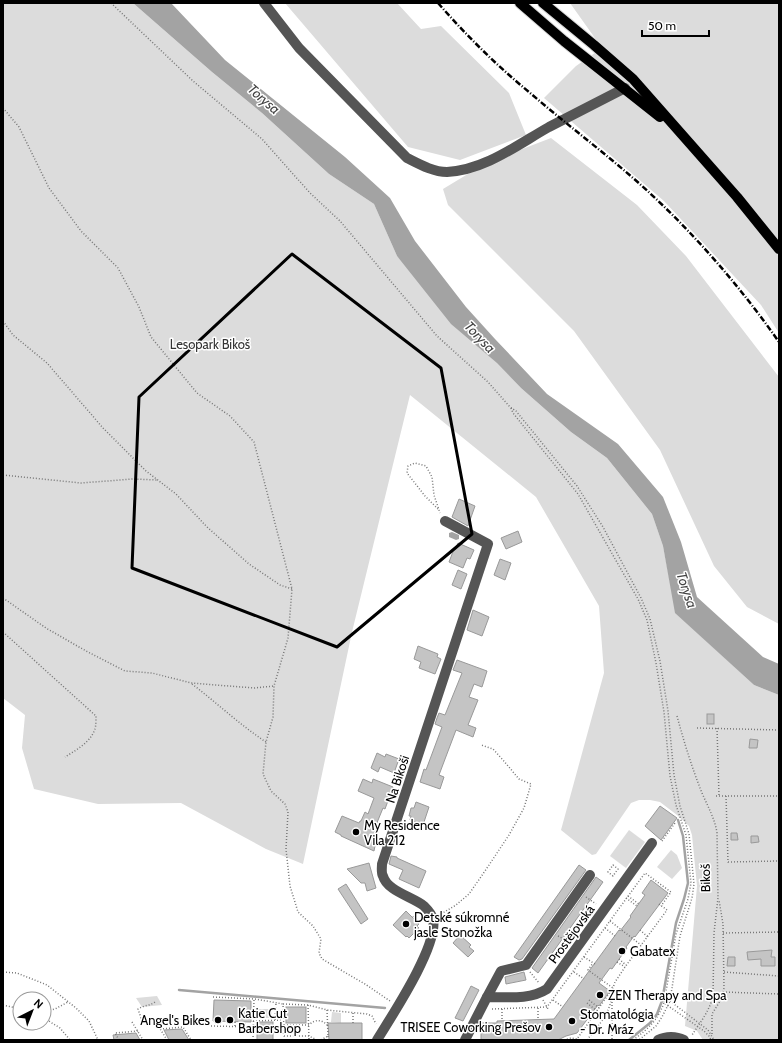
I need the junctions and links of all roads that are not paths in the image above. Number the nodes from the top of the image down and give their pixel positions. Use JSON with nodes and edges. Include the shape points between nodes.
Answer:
{"nodes":[{"id":1,"x":264,"y":3,"type":"edge"},
{"id":2,"x":520,"y":3,"type":"edge"},
{"id":3,"x":543,"y":3,"type":"edge"},
{"id":4,"x":625,"y":88,"type":"junction"},
{"id":5,"x":680,"y":133,"type":"junction"},
{"id":6,"x":779,"y":249,"type":"edge"},
{"id":7,"x":446,"y":521,"type":"road end"},
{"id":8,"x":650,"y":846,"type":"road end"},
{"id":9,"x":590,"y":875,"type":"dead end"},
{"id":10,"x":487,"y":997,"type":"junction"},
{"id":11,"x":378,"y":1038,"type":"edge"},
{"id":12,"x":688,"y":1038,"type":"edge"},
{"id":13,"x":465,"y":1040,"type":"edge"},
{"id":14,"x":658,"y":1040,"type":"edge"}],
"edges":[{"from":1,"to":4,"type":"street","via":[[299,48],[407,158],[425,168],[446,172],[465,170],[484,163]]},
{"from":2,"to":4,"type":"main road"},
{"from":3,"to":5,"type":"main road","via":[[633,79]]},
{"from":4,"to":5,"type":"main road"},
{"from":5,"to":6,"type":"main road"},
{"from":7,"to":11,"type":"street","name":"Na Bikoši","via":[[488,544],[382,864],[383,877],[390,887],[424,906],[433,919],[433,932],[411,983]]},
{"from":8,"to":10,"type":"street","name":"Prostějovská","via":[[547,989],[530,996]]},
{"from":9,"to":10,"type":"street","name":"Prostějovská","via":[[526,966],[502,971]]},
{"from":10,"to":13,"type":"street","name":"Prostějovská"},
{"from":12,"to":14,"type":"street"}]}
